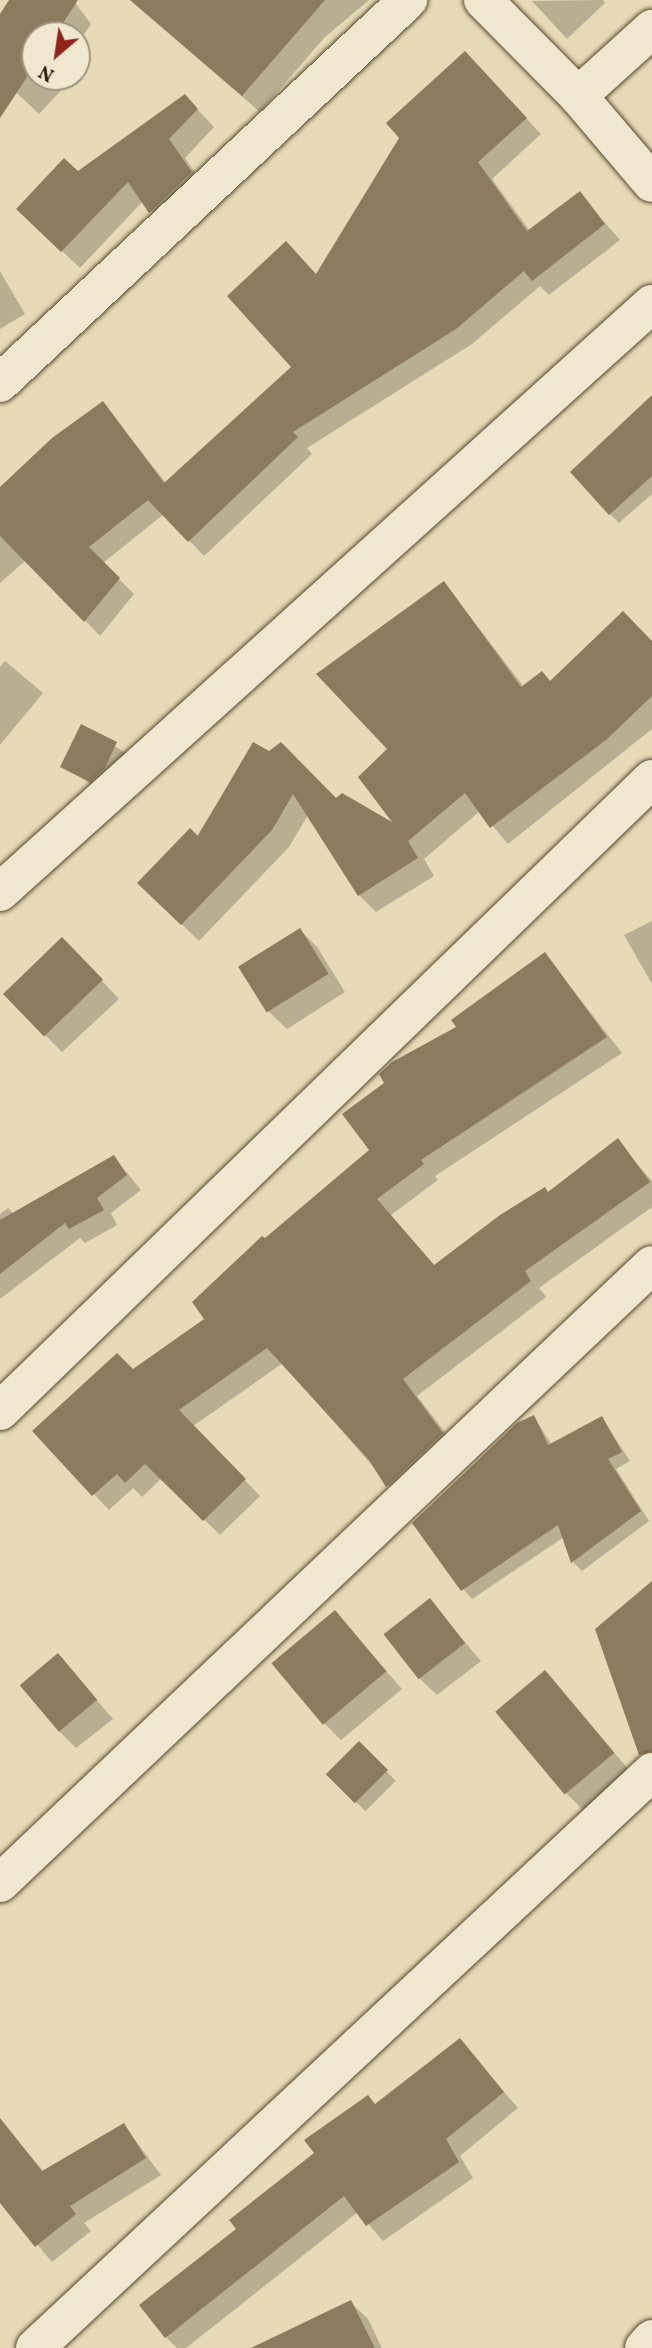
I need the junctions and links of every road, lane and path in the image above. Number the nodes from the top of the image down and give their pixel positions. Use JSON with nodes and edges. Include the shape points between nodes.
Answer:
{"nodes":[{"id":1,"x":408,"y":0,"type":"edge"},
{"id":2,"x":483,"y":0,"type":"edge"},
{"id":3,"x":652,"y":29,"type":"edge"},
{"id":4,"x":578,"y":96,"type":"junction"},
{"id":5,"x":652,"y":183,"type":"edge"},
{"id":6,"x":652,"y":304,"type":"edge"},
{"id":7,"x":0,"y":383,"type":"edge"},
{"id":8,"x":652,"y":779,"type":"edge"},
{"id":9,"x":0,"y":892,"type":"edge"},
{"id":10,"x":652,"y":1265,"type":"edge"},
{"id":11,"x":0,"y":1411,"type":"edge"},
{"id":12,"x":652,"y":1772,"type":"edge"},
{"id":13,"x":0,"y":1883,"type":"edge"},
{"id":14,"x":652,"y":2339,"type":"edge"},
{"id":15,"x":35,"y":2348,"type":"edge"},
{"id":16,"x":644,"y":2348,"type":"edge"}],
"edges":[{"from":1,"to":7,"type":"street"},
{"from":2,"to":4,"type":"street"},
{"from":3,"to":4,"type":"street"},
{"from":4,"to":5,"type":"street"},
{"from":6,"to":9,"type":"street"},
{"from":8,"to":11,"type":"street"},
{"from":10,"to":13,"type":"street"},
{"from":12,"to":15,"type":"street"},
{"from":14,"to":16,"type":"street"}]}
